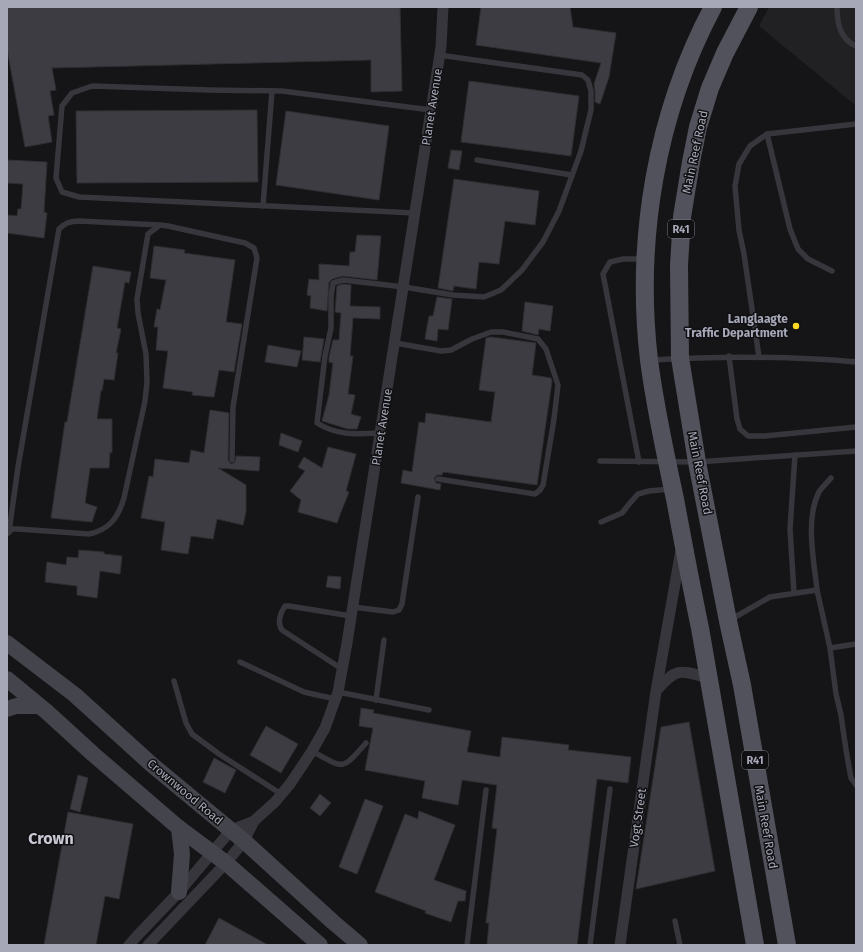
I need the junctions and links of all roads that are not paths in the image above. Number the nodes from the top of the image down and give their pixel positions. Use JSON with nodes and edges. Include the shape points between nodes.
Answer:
{"nodes":[{"id":1,"x":443,"y":7,"type":"edge"},
{"id":2,"x":713,"y":7,"type":"edge"},
{"id":3,"x":749,"y":7,"type":"edge"},
{"id":4,"x":837,"y":7,"type":"edge"},
{"id":5,"x":856,"y":46,"type":"edge"},
{"id":6,"x":439,"y":55,"type":"junction"},
{"id":7,"x":272,"y":91,"type":"junction"},
{"id":8,"x":431,"y":110,"type":"junction"},
{"id":9,"x":856,"y":124,"type":"edge"},
{"id":10,"x":767,"y":134,"type":"junction"},
{"id":11,"x":477,"y":160,"type":"dead end"},
{"id":12,"x":572,"y":175,"type":"junction"},
{"id":13,"x":263,"y":206,"type":"junction"},
{"id":14,"x":415,"y":213,"type":"junction"},
{"id":15,"x":160,"y":226,"type":"junction"},
{"id":16,"x":646,"y":259,"type":"junction"},
{"id":17,"x":832,"y":271,"type":"dead end"},
{"id":18,"x":404,"y":287,"type":"junction"},
{"id":19,"x":395,"y":343,"type":"junction"},
{"id":20,"x":729,"y":356,"type":"junction"},
{"id":21,"x":758,"y":356,"type":"junction"},
{"id":22,"x":680,"y":358,"type":"junction"},
{"id":23,"x":649,"y":360,"type":"junction"},
{"id":24,"x":856,"y":362,"type":"edge"},
{"id":25,"x":856,"y":427,"type":"edge"},
{"id":26,"x":381,"y":433,"type":"junction"},
{"id":27,"x":856,"y":451,"type":"edge"},
{"id":28,"x":795,"y":455,"type":"junction"},
{"id":29,"x":232,"y":460,"type":"dead end"},
{"id":30,"x":600,"y":461,"type":"dead end"},
{"id":31,"x":639,"y":462,"type":"junction"},
{"id":32,"x":667,"y":462,"type":"junction"},
{"id":33,"x":697,"y":462,"type":"junction"},
{"id":34,"x":831,"y":478,"type":"dead end"},
{"id":35,"x":438,"y":479,"type":"dead end"},
{"id":36,"x":672,"y":488,"type":"junction"},
{"id":37,"x":418,"y":497,"type":"dead end"},
{"id":38,"x":601,"y":522,"type":"dead end"},
{"id":39,"x":8,"y":533,"type":"edge"},
{"id":40,"x":683,"y":539,"type":"junction"},
{"id":41,"x":817,"y":590,"type":"junction"},
{"id":42,"x":794,"y":593,"type":"junction"},
{"id":43,"x":352,"y":612,"type":"junction"},
{"id":44,"x":728,"y":621,"type":"junction"},
{"id":45,"x":700,"y":628,"type":"junction"},
{"id":46,"x":384,"y":640,"type":"dead end"},
{"id":47,"x":7,"y":643,"type":"edge"},
{"id":48,"x":856,"y":644,"type":"edge"},
{"id":49,"x":830,"y":648,"type":"junction"},
{"id":50,"x":240,"y":662,"type":"dead end"},
{"id":51,"x":342,"y":670,"type":"junction"},
{"id":52,"x":708,"y":678,"type":"junction"},
{"id":53,"x":7,"y":679,"type":"edge"},
{"id":54,"x":174,"y":681,"type":"dead end"},
{"id":55,"x":656,"y":691,"type":"junction"},
{"id":56,"x":337,"y":695,"type":"junction"},
{"id":57,"x":376,"y":700,"type":"junction"},
{"id":58,"x":39,"y":706,"type":"junction"},
{"id":59,"x":7,"y":709,"type":"edge"},
{"id":60,"x":429,"y":710,"type":"dead end"},
{"id":61,"x":366,"y":743,"type":"dead end"},
{"id":62,"x":312,"y":751,"type":"junction"},
{"id":63,"x":856,"y":785,"type":"edge"},
{"id":64,"x":610,"y":788,"type":"dead end"},
{"id":65,"x":486,"y":790,"type":"dead end"},
{"id":66,"x":281,"y":794,"type":"junction"},
{"id":67,"x":254,"y":821,"type":"junction"},
{"id":68,"x":179,"y":828,"type":"junction"},
{"id":69,"x":231,"y":830,"type":"junction"},
{"id":70,"x":244,"y":841,"type":"junction"},
{"id":71,"x":212,"y":853,"type":"junction"},
{"id":72,"x":226,"y":863,"type":"junction"},
{"id":73,"x":180,"y":892,"type":"junction"},
{"id":74,"x":675,"y":921,"type":"dead end"},
{"id":75,"x":129,"y":945,"type":"edge"},
{"id":76,"x":148,"y":945,"type":"edge"},
{"id":77,"x":320,"y":945,"type":"edge"},
{"id":78,"x":360,"y":945,"type":"edge"},
{"id":79,"x":467,"y":945,"type":"edge"},
{"id":80,"x":590,"y":945,"type":"edge"},
{"id":81,"x":620,"y":945,"type":"edge"},
{"id":82,"x":680,"y":945,"type":"edge"},
{"id":83,"x":755,"y":945,"type":"edge"},
{"id":84,"x":787,"y":945,"type":"edge"}],
"edges":[{"from":1,"to":6,"type":"street","name":"Planet Avenue"},
{"from":2,"to":16,"type":"main road","number":"R41","via":[[691,56],[663,141],[653,182]]},
{"from":3,"to":22,"type":"main road","name":"Main Reef Road","number":"R41","via":[[710,88],[691,162],[682,217],[679,265]]},
{"from":4,"to":5,"type":"lane","via":[[840,30],[846,39]]},
{"from":6,"to":8,"type":"street","name":"Planet Avenue"},
{"from":6,"to":12,"type":"lane","via":[[568,72],[588,80],[591,110]]},
{"from":7,"to":8,"type":"lane"},
{"from":7,"to":13,"type":"lane"},
{"from":7,"to":13,"type":"lane","via":[[92,86],[72,93],[62,106],[56,178],[62,192],[79,197]]},
{"from":8,"to":14,"type":"street","name":"Planet Avenue"},
{"from":9,"to":10,"type":"lane"},
{"from":10,"to":17,"type":"lane","via":[[790,229],[798,249],[808,259]]},
{"from":10,"to":21,"type":"lane","via":[[750,146],[739,164],[735,186],[738,230],[744,254]]},
{"from":11,"to":12,"type":"lane"},
{"from":12,"to":18,"type":"lane","via":[[559,211],[543,242],[522,270],[501,290],[484,297]]},
{"from":13,"to":14,"type":"lane"},
{"from":14,"to":18,"type":"street","name":"Planet Avenue"},
{"from":15,"to":29,"type":"lane","via":[[245,243],[254,248],[257,258],[233,407]]},
{"from":15,"to":39,"type":"lane","via":[[70,221],[60,229]]},
{"from":15,"to":39,"type":"lane","via":[[148,234],[137,299],[146,354],[147,382],[120,512],[100,532],[89,534],[18,529]]},
{"from":16,"to":23,"type":"main road","number":"R41"},
{"from":16,"to":31,"type":"lane","via":[[610,262],[603,274]]},
{"from":18,"to":19,"type":"street","name":"Planet Avenue"},
{"from":18,"to":26,"type":"lane","via":[[343,280],[333,283],[330,297],[331,328],[317,423],[326,429],[352,435]]},
{"from":19,"to":26,"type":"street","name":"Planet Avenue"},
{"from":19,"to":35,"type":"lane","via":[[441,351],[452,350],[491,332],[538,339],[546,349],[558,385],[543,485],[535,494]]},
{"from":20,"to":21,"type":"lane"},
{"from":20,"to":22,"type":"lane"},
{"from":20,"to":25,"type":"lane","via":[[737,419],[740,429],[748,436]]},
{"from":21,"to":24,"type":"lane"},
{"from":22,"to":23,"type":"lane"},
{"from":22,"to":33,"type":"main road","name":"Main Reef Road","number":"R41"},
{"from":23,"to":32,"type":"main road","number":"R41"},
{"from":26,"to":43,"type":"street","name":"Planet Avenue"},
{"from":27,"to":28,"type":"lane"},
{"from":28,"to":33,"type":"lane"},
{"from":28,"to":42,"type":"lane","via":[[790,530]]},
{"from":30,"to":31,"type":"lane"},
{"from":31,"to":32,"type":"lane"},
{"from":32,"to":33,"type":"lane"},
{"from":32,"to":36,"type":"main road","number":"R41"},
{"from":33,"to":44,"type":"main road","name":"Main Reef Road","number":"R41"},
{"from":34,"to":41,"type":"lane","via":[[814,504],[812,519]]},
{"from":36,"to":38,"type":"lane","via":[[638,494],[622,513]]},
{"from":36,"to":40,"type":"main road","number":"R41"},
{"from":37,"to":43,"type":"lane","via":[[399,610]]},
{"from":40,"to":45,"type":"main road","number":"R41"},
{"from":40,"to":55,"type":"street","name":"Vogt Street"},
{"from":41,"to":42,"type":"lane"},
{"from":41,"to":49,"type":"lane"},
{"from":42,"to":44,"type":"lane","via":[[770,597]]},
{"from":43,"to":51,"type":"street","name":"Planet Avenue"},
{"from":43,"to":51,"type":"lane","via":[[285,606],[279,621],[282,630]]},
{"from":44,"to":45,"type":"main road"},
{"from":44,"to":84,"type":"main road","name":"Main Reef Road","number":"R41","via":[[742,685]]},
{"from":45,"to":52,"type":"main road","number":"R41"},
{"from":46,"to":57,"type":"lane"},
{"from":47,"to":69,"type":"main road","name":"Crownwood Road","via":[[75,695],[151,764]]},
{"from":48,"to":49,"type":"lane"},
{"from":49,"to":63,"type":"lane","via":[[851,778]]},
{"from":50,"to":56,"type":"lane","via":[[300,690]]},
{"from":51,"to":56,"type":"street","name":"Planet Avenue"},
{"from":52,"to":55,"type":"street","via":[[678,672],[667,678]]},
{"from":52,"to":83,"type":"main road","number":"R41"},
{"from":53,"to":58,"type":"main road"},
{"from":54,"to":66,"type":"lane","via":[[192,734]]},
{"from":55,"to":81,"type":"street","name":"Vogt Street"},
{"from":56,"to":57,"type":"lane"},
{"from":56,"to":62,"type":"street","name":"Planet Avenue","via":[[325,728]]},
{"from":57,"to":60,"type":"lane"},
{"from":58,"to":59,"type":"main road"},
{"from":58,"to":68,"type":"main road"},
{"from":61,"to":62,"type":"lane","via":[[349,763],[343,765],[337,765]]},
{"from":62,"to":66,"type":"street","name":"Planet Avenue"},
{"from":64,"to":80,"type":"lane"},
{"from":65,"to":79,"type":"lane"},
{"from":66,"to":67,"type":"street","name":"Planet Avenue"},
{"from":67,"to":69,"type":"street","name":"Planet Avenue"},
{"from":67,"to":70,"type":"street","name":"Planet Avenue"},
{"from":68,"to":71,"type":"main road"},
{"from":68,"to":73,"type":"main road","via":[[182,854]]},
{"from":69,"to":70,"type":"main road","name":"Crownwood Road"},
{"from":69,"to":71,"type":"street","name":"Planet Avenue"},
{"from":70,"to":72,"type":"street","name":"Planet Avenue"},
{"from":70,"to":78,"type":"main road","name":"Crownwood Road"},
{"from":71,"to":72,"type":"main road"},
{"from":71,"to":73,"type":"street","name":"Planet Avenue"},
{"from":72,"to":76,"type":"street","name":"Planet Avenue"},
{"from":72,"to":77,"type":"main road"},
{"from":73,"to":75,"type":"street","name":"Planet Avenue"},
{"from":74,"to":82,"type":"lane"}]}
